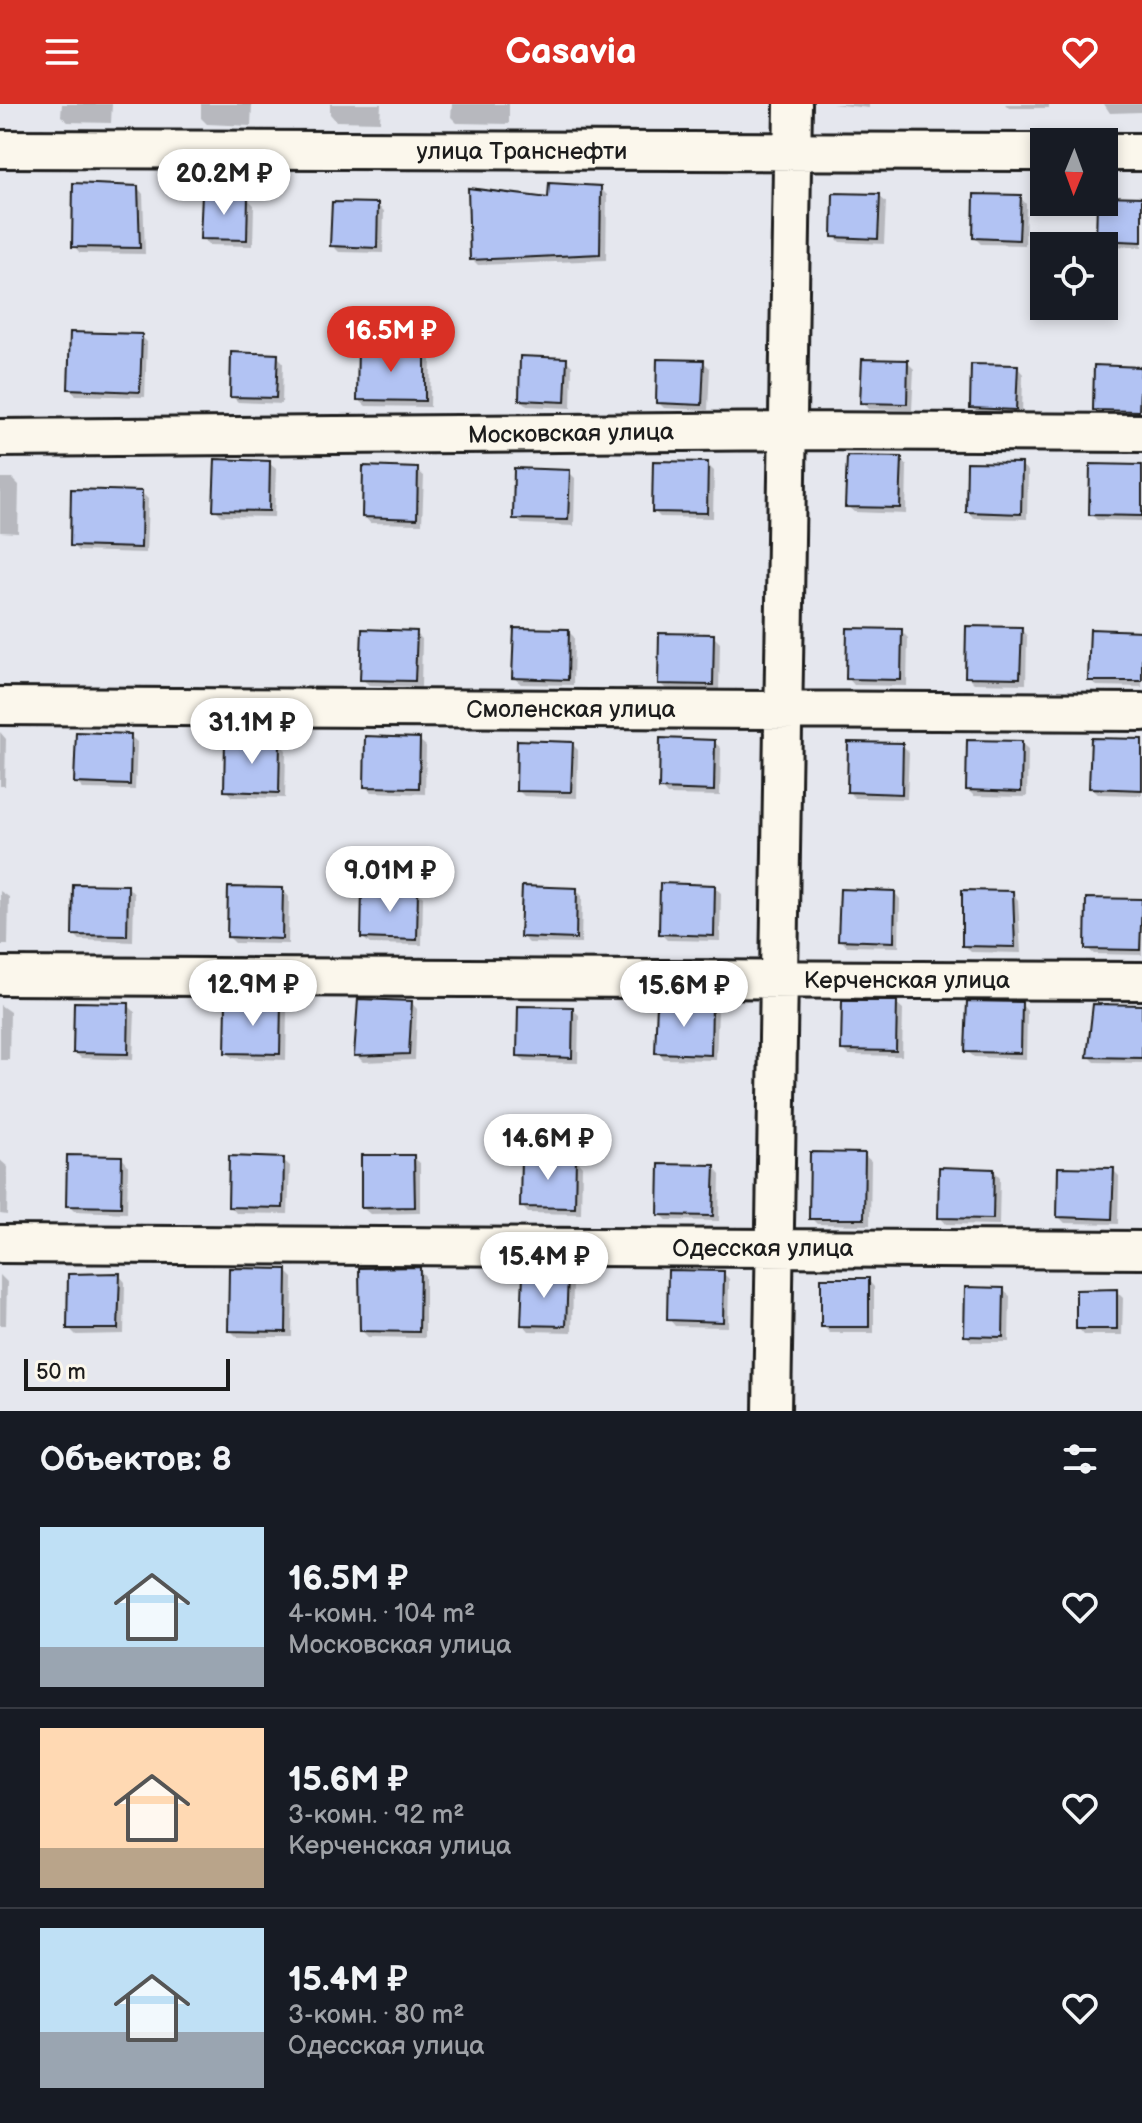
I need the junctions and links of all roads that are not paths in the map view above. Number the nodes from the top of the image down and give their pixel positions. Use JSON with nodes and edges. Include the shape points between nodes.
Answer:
{"nodes":[{"id":1,"x":793,"y":104,"type":"edge"},
{"id":2,"x":0,"y":149,"type":"edge"},
{"id":3,"x":793,"y":151,"type":"junction"},
{"id":4,"x":1030,"y":152,"type":"edge"},
{"id":5,"x":1118,"y":152,"type":"edge"},
{"id":6,"x":1142,"y":152,"type":"edge"},
{"id":7,"x":788,"y":431,"type":"junction"},
{"id":8,"x":1142,"y":433,"type":"edge"},
{"id":9,"x":0,"y":438,"type":"edge"},
{"id":10,"x":0,"y":706,"type":"edge"},
{"id":11,"x":783,"y":710,"type":"junction"},
{"id":12,"x":1142,"y":712,"type":"edge"},
{"id":13,"x":0,"y":976,"type":"edge"},
{"id":14,"x":779,"y":979,"type":"junction"},
{"id":15,"x":1142,"y":981,"type":"edge"},
{"id":16,"x":0,"y":1244,"type":"edge"},
{"id":17,"x":774,"y":1248,"type":"junction"},
{"id":18,"x":1142,"y":1250,"type":"edge"},
{"id":19,"x":772,"y":1411,"type":"edge"}],
"edges":[{"from":1,"to":3,"type":"street"},
{"from":2,"to":3,"type":"street","name":"улица Транснефти"},
{"from":3,"to":4,"type":"street","name":"улица Транснефти"},
{"from":3,"to":7,"type":"street"},
{"from":5,"to":6,"type":"street"},
{"from":7,"to":8,"type":"street","name":"Московская улица"},
{"from":7,"to":9,"type":"street","name":"Московская улица"},
{"from":7,"to":11,"type":"street"},
{"from":10,"to":11,"type":"street","name":"Смоленская улица"},
{"from":11,"to":12,"type":"street","name":"Смоленская улица"},
{"from":11,"to":14,"type":"street"},
{"from":13,"to":14,"type":"street","name":"Керченская улица"},
{"from":14,"to":15,"type":"street","name":"Керченская улица"},
{"from":14,"to":17,"type":"street"},
{"from":16,"to":17,"type":"street","name":"Одесская улица"},
{"from":17,"to":18,"type":"street","name":"Одесская улица"},
{"from":17,"to":19,"type":"street"}]}
